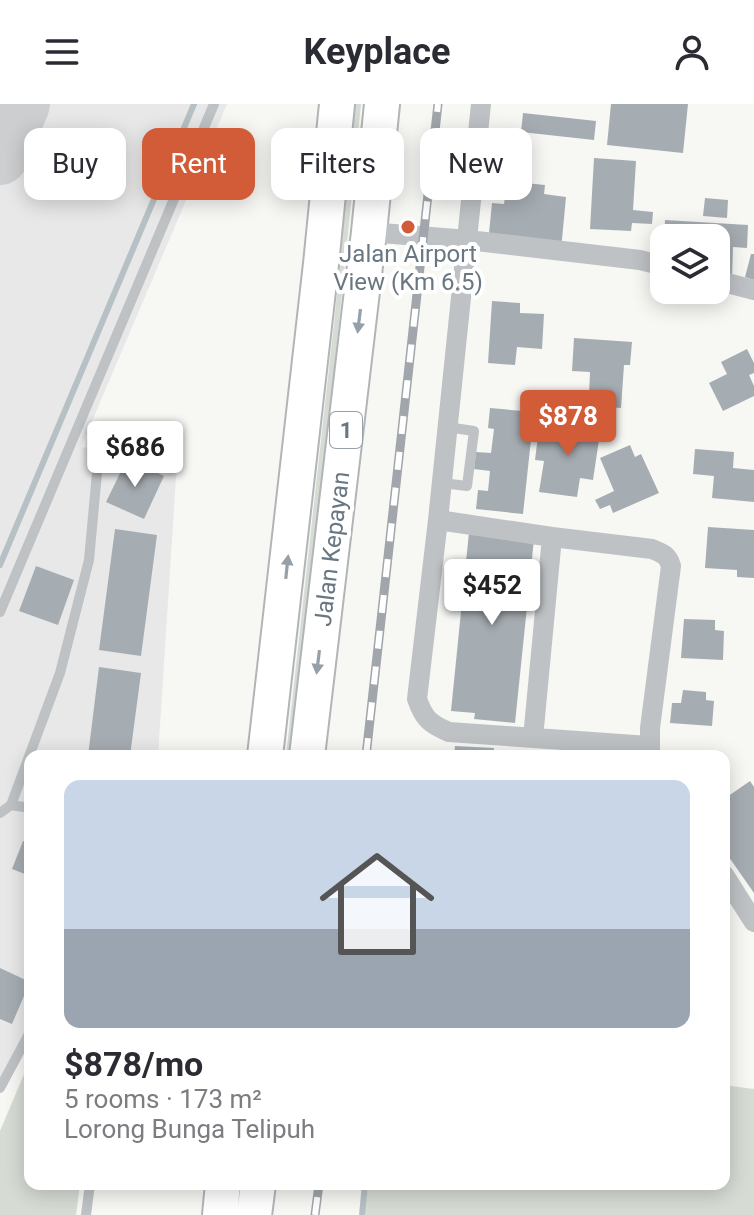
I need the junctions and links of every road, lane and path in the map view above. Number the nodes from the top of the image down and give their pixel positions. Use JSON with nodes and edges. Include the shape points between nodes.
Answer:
{"nodes":[{"id":1,"x":214,"y":104,"type":"edge"},
{"id":2,"x":337,"y":104,"type":"edge"},
{"id":3,"x":382,"y":104,"type":"edge"},
{"id":4,"x":481,"y":104,"type":"edge"},
{"id":5,"x":369,"y":232,"type":"junction"},
{"id":6,"x":468,"y":240,"type":"junction"},
{"id":7,"x":650,"y":262,"type":"edge"},
{"id":8,"x":730,"y":284,"type":"edge"},
{"id":9,"x":754,"y":290,"type":"edge"},
{"id":10,"x":97,"y":473,"type":"dead end"},
{"id":11,"x":438,"y":520,"type":"junction"},
{"id":12,"x":552,"y":537,"type":"junction"},
{"id":13,"x":0,"y":612,"type":"edge"},
{"id":14,"x":543,"y":745,"type":"edge"},
{"id":15,"x":31,"y":750,"type":"edge"},
{"id":16,"x":266,"y":750,"type":"edge"},
{"id":17,"x":308,"y":750,"type":"edge"},
{"id":18,"x":632,"y":750,"type":"edge"},
{"id":19,"x":650,"y":750,"type":"edge"},
{"id":20,"x":24,"y":770,"type":"edge"},
{"id":21,"x":11,"y":805,"type":"junction"},
{"id":22,"x":24,"y":807,"type":"edge"},
{"id":23,"x":0,"y":813,"type":"edge"},
{"id":24,"x":730,"y":884,"type":"edge"},
{"id":25,"x":754,"y":922,"type":"edge"},
{"id":26,"x":24,"y":1043,"type":"edge"},
{"id":27,"x":0,"y":1088,"type":"edge"},
{"id":28,"x":89,"y":1190,"type":"edge"},
{"id":29,"x":222,"y":1190,"type":"edge"},
{"id":30,"x":257,"y":1190,"type":"edge"},
{"id":31,"x":86,"y":1215,"type":"edge"},
{"id":32,"x":220,"y":1215,"type":"edge"},
{"id":33,"x":254,"y":1215,"type":"edge"}],
"edges":[{"from":1,"to":13,"type":"lane"},
{"from":16,"to":2,"type":"highway","name":"Jalan Kepayan","number":"1","one_way":true},
{"from":3,"to":5,"type":"highway","name":"Jalan Kepayan","number":"1"},
{"from":4,"to":6,"type":"street"},
{"from":5,"to":6,"type":"street"},
{"from":5,"to":17,"type":"highway","name":"Jalan Kepayan","number":"1","one_way":true},
{"from":6,"to":7,"type":"street"},
{"from":6,"to":11,"type":"street"},
{"from":8,"to":9,"type":"street"},
{"from":10,"to":15,"type":"lane","via":[[89,560],[60,673]]},
{"from":11,"to":12,"type":"street"},
{"from":11,"to":14,"type":"street","via":[[417,699],[422,714],[449,732]]},
{"from":12,"to":14,"type":"street"},
{"from":12,"to":19,"type":"street","via":[[652,549],[669,558]]},
{"from":14,"to":18,"type":"street"},
{"from":20,"to":21,"type":"lane"},
{"from":21,"to":22,"type":"lane"},
{"from":21,"to":23,"type":"lane"},
{"from":24,"to":25,"type":"street"},
{"from":26,"to":27,"type":"lane"},
{"from":28,"to":31,"type":"lane"},
{"from":29,"to":32,"type":"highway"},
{"from":30,"to":33,"type":"highway"}]}
